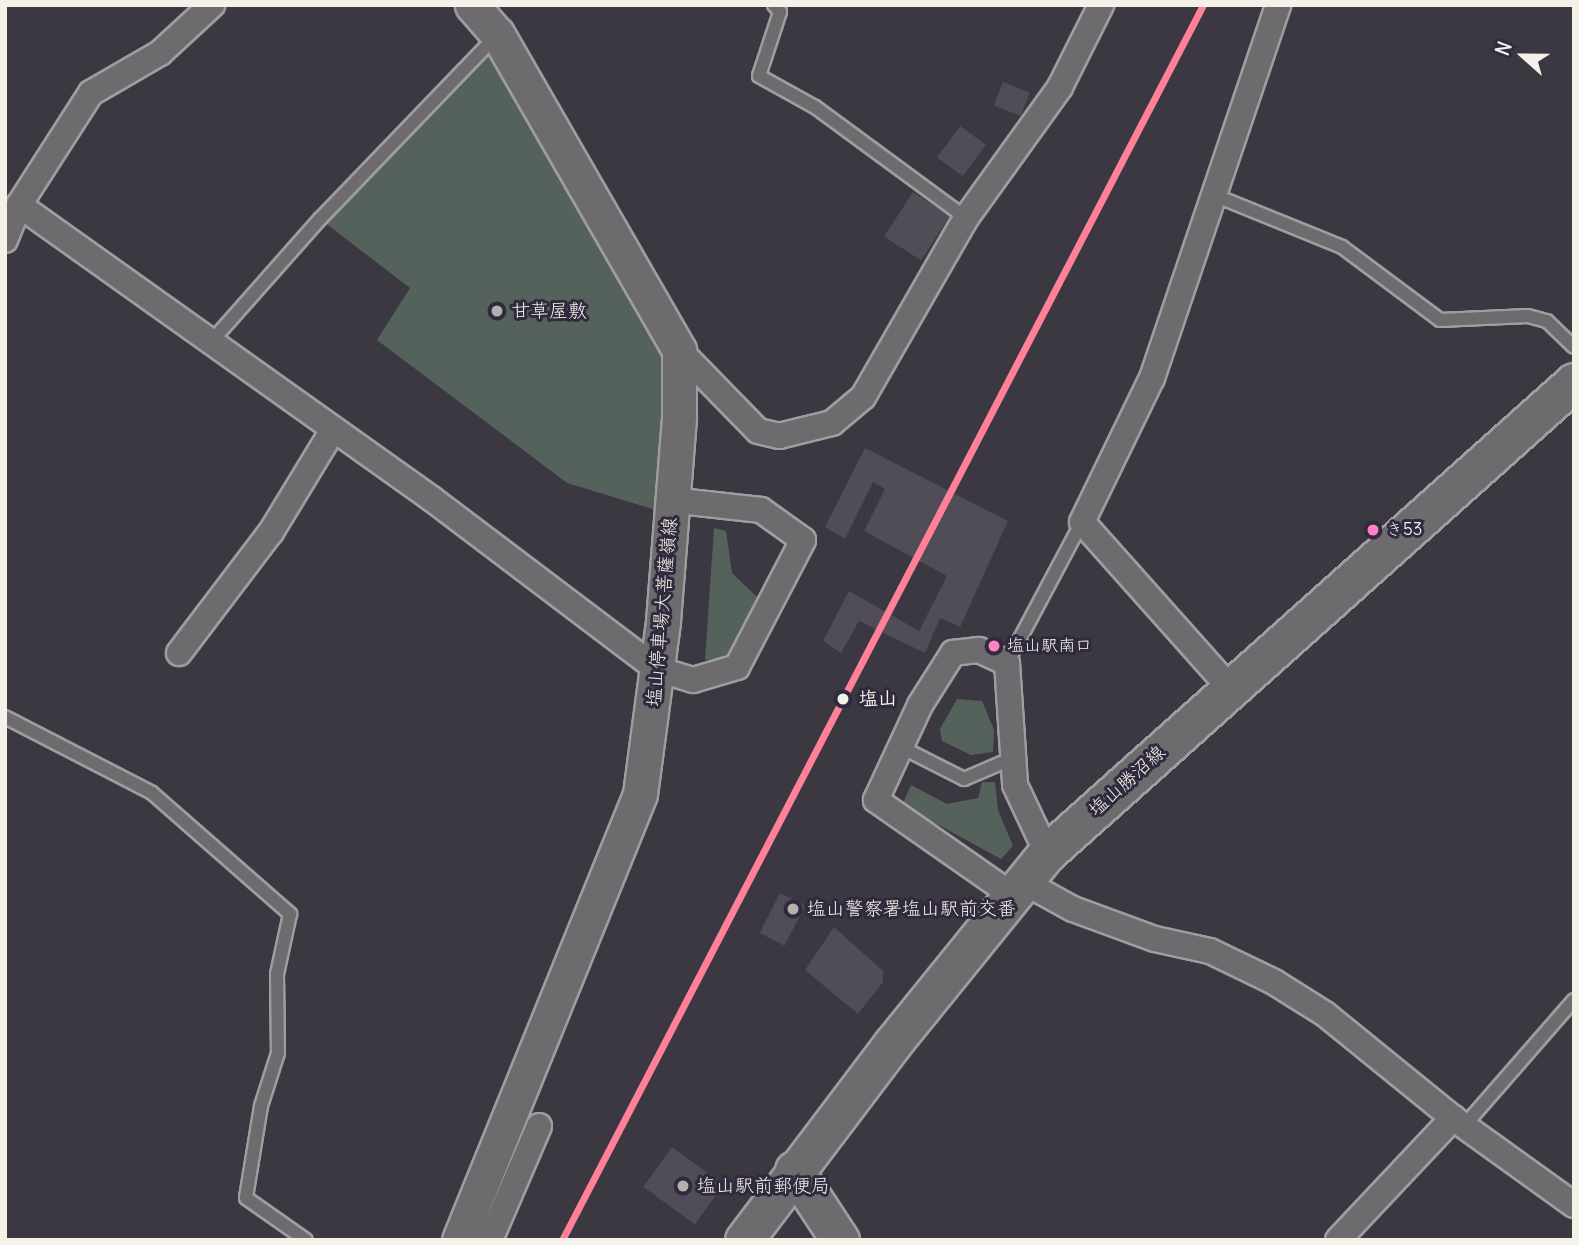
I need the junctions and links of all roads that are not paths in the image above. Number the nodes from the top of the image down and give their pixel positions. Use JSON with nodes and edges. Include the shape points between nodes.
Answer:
{"nodes":[{"id":1,"x":212,"y":5,"type":"edge"},
{"id":2,"x":472,"y":5,"type":"edge"},
{"id":3,"x":774,"y":5,"type":"edge"},
{"id":4,"x":1101,"y":5,"type":"edge"},
{"id":5,"x":1278,"y":5,"type":"edge"},
{"id":6,"x":497,"y":34,"type":"junction"},
{"id":7,"x":1214,"y":195,"type":"junction"},
{"id":8,"x":19,"y":205,"type":"junction"},
{"id":9,"x":966,"y":218,"type":"junction"},
{"id":10,"x":5,"y":240,"type":"edge"},
{"id":11,"x":211,"y":342,"type":"junction"},
{"id":12,"x":1574,"y":347,"type":"edge"},
{"id":13,"x":679,"y":349,"type":"junction"},
{"id":14,"x":1574,"y":382,"type":"edge"},
{"id":15,"x":333,"y":430,"type":"junction"},
{"id":16,"x":671,"y":500,"type":"junction"},
{"id":17,"x":1082,"y":523,"type":"junction"},
{"id":18,"x":179,"y":653,"type":"dead end"},
{"id":19,"x":1007,"y":663,"type":"junction"},
{"id":20,"x":657,"y":669,"type":"junction"},
{"id":21,"x":1230,"y":688,"type":"junction"},
{"id":22,"x":5,"y":717,"type":"edge"},
{"id":23,"x":901,"y":747,"type":"junction"},
{"id":24,"x":1013,"y":758,"type":"junction"},
{"id":25,"x":1047,"y":853,"type":"junction"},
{"id":26,"x":1017,"y":888,"type":"junction"},
{"id":27,"x":1574,"y":1000,"type":"edge"},
{"id":28,"x":1458,"y":1122,"type":"junction"},
{"id":29,"x":539,"y":1126,"type":"dead end"},
{"id":30,"x":794,"y":1170,"type":"junction"},
{"id":31,"x":1574,"y":1205,"type":"edge"},
{"id":32,"x":306,"y":1240,"type":"edge"},
{"id":33,"x":458,"y":1240,"type":"edge"},
{"id":34,"x":489,"y":1240,"type":"edge"},
{"id":35,"x":744,"y":1240,"type":"edge"},
{"id":36,"x":840,"y":1240,"type":"edge"},
{"id":37,"x":1338,"y":1240,"type":"edge"}],
"edges":[{"from":1,"to":8,"type":"street","via":[[160,52],[91,93]]},
{"from":2,"to":6,"type":"main road"},
{"from":3,"to":9,"type":"lane","via":[[780,12],[760,76],[815,107]]},
{"from":4,"to":9,"type":"street","via":[[1060,88]]},
{"from":5,"to":7,"type":"street"},
{"from":6,"to":11,"type":"lane","via":[[320,219]]},
{"from":6,"to":13,"type":"main road"},
{"from":7,"to":12,"type":"lane","via":[[1342,247],[1440,320],[1528,316],[1547,321]]},
{"from":7,"to":17,"type":"street","via":[[1152,377]]},
{"from":8,"to":10,"type":"street"},
{"from":8,"to":11,"type":"street"},
{"from":9,"to":13,"type":"street","via":[[863,397],[832,423],[779,436],[758,430]]},
{"from":11,"to":15,"type":"street"},
{"from":13,"to":16,"type":"main road","name":"塩山停車場大菩薩嶺線","via":[[679,416]]},
{"from":14,"to":21,"type":"main road","name":"塩山勝沼線"},
{"from":15,"to":18,"type":"street","via":[[271,532]]},
{"from":15,"to":20,"type":"street"},
{"from":16,"to":20,"type":"main road","name":"塩山停車場大菩薩嶺線"},
{"from":16,"to":20,"type":"street","via":[[761,510],[803,540],[737,667],[693,680]]},
{"from":17,"to":19,"type":"lane"},
{"from":17,"to":21,"type":"street"},
{"from":19,"to":23,"type":"street","via":[[979,650],[953,653]]},
{"from":19,"to":24,"type":"street"},
{"from":20,"to":33,"type":"main road","name":"塩山停車場大菩薩嶺線","via":[[640,794]]},
{"from":21,"to":25,"type":"main road","name":"塩山勝沼線"},
{"from":22,"to":32,"type":"lane","via":[[152,793],[290,914],[276,974],[278,1053],[261,1106],[246,1198]]},
{"from":23,"to":24,"type":"lane","via":[[964,779]]},
{"from":23,"to":26,"type":"street","via":[[876,800]]},
{"from":24,"to":25,"type":"street","via":[[1015,785]]},
{"from":25,"to":26,"type":"main road","name":"塩山勝沼線"},
{"from":26,"to":28,"type":"street","via":[[1156,939],[1210,951],[1274,982],[1325,1014]]},
{"from":26,"to":30,"type":"main road","name":"塩山勝沼線"},
{"from":27,"to":28,"type":"lane"},
{"from":28,"to":31,"type":"street"},
{"from":28,"to":37,"type":"street"},
{"from":29,"to":34,"type":"street"},
{"from":30,"to":35,"type":"main road","name":"塩山勝沼線"},
{"from":30,"to":36,"type":"main road"}]}
